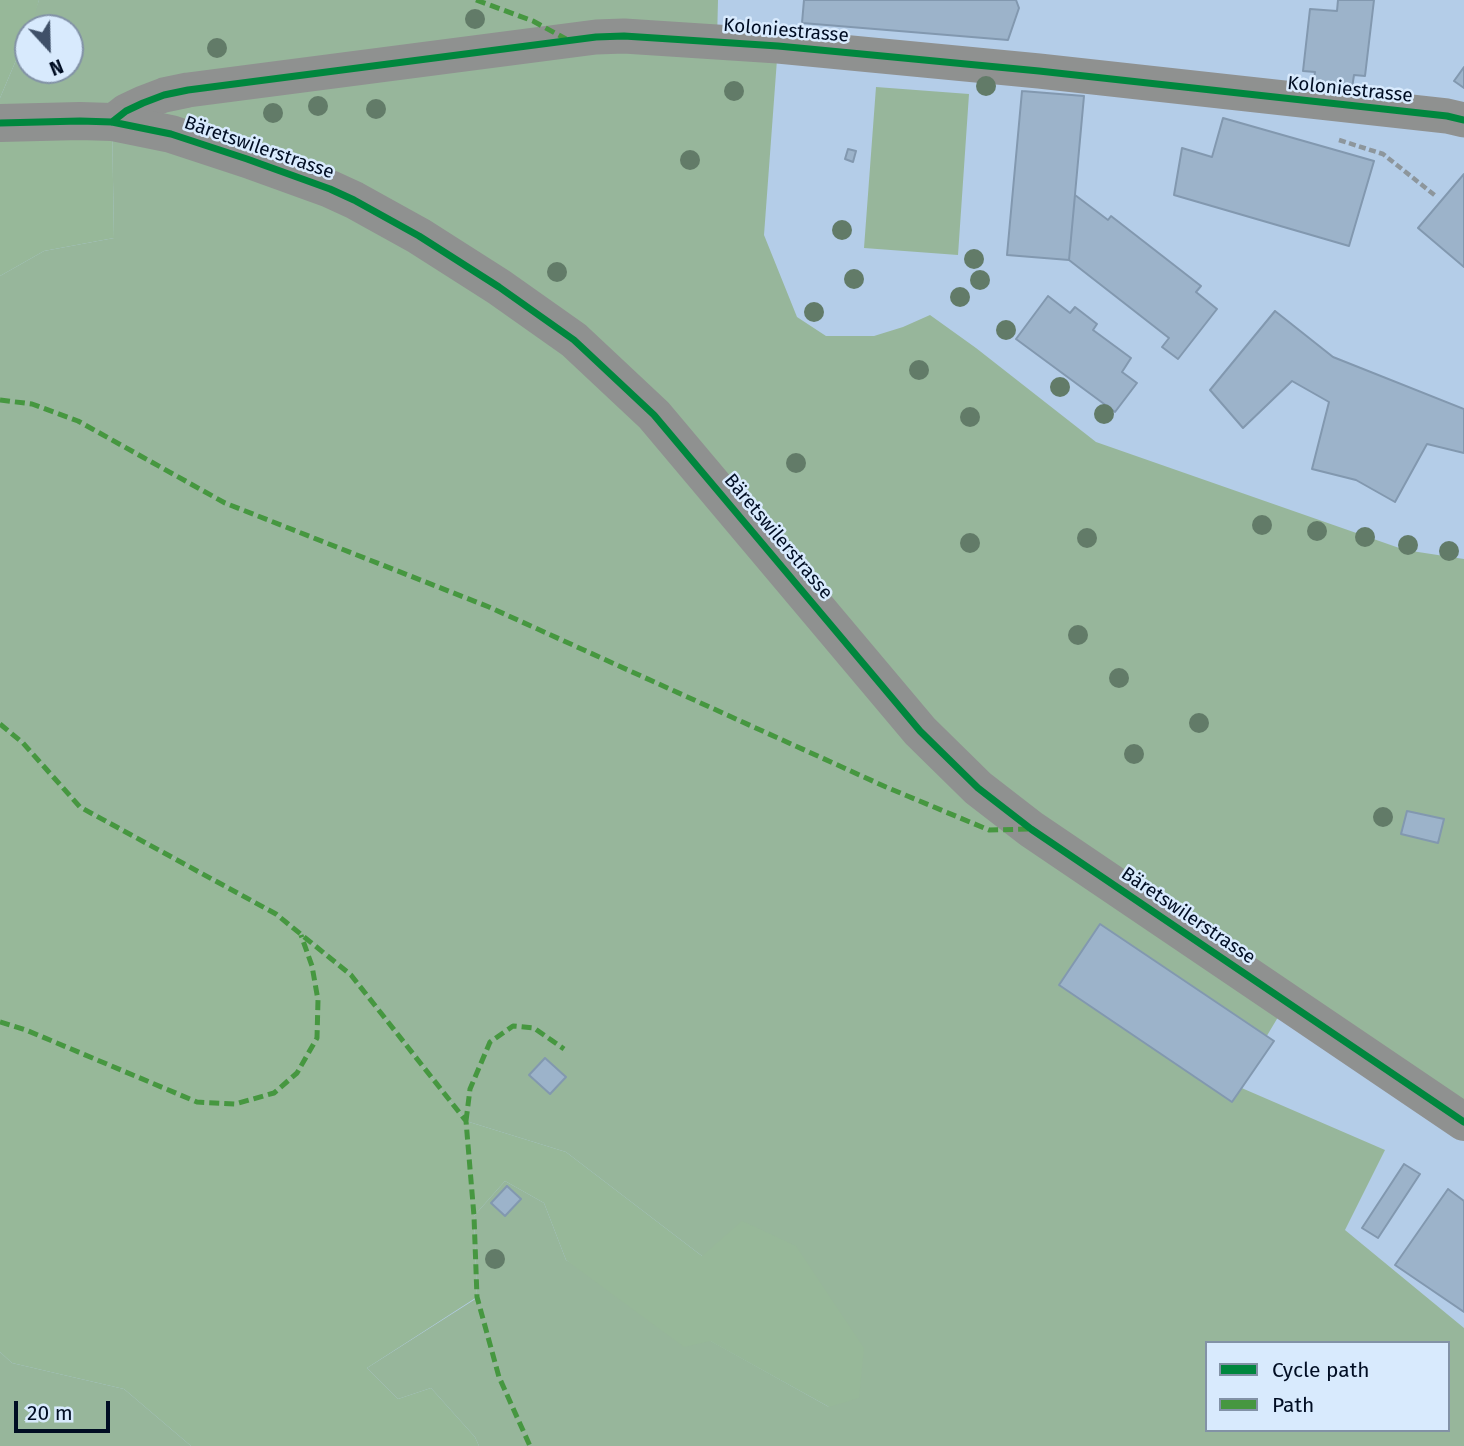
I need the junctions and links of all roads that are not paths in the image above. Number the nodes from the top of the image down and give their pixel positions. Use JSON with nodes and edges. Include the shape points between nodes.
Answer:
{"nodes":[{"id":1,"x":1464,"y":120,"type":"edge"},
{"id":2,"x":112,"y":122,"type":"junction"},
{"id":3,"x":0,"y":123,"type":"edge"},
{"id":4,"x":1464,"y":1122,"type":"edge"}],
"edges":[{"from":1,"to":2,"type":"street","name":"Koloniestrasse","via":[[1039,71],[624,36],[188,90],[143,103]]},
{"from":2,"to":3,"type":"street","name":"Bäretswilerstrasse"},
{"from":2,"to":4,"type":"street","name":"Bäretswilerstrasse","via":[[171,134],[354,200],[459,260],[574,340],[654,415],[920,731],[978,788],[1031,829]]}]}
